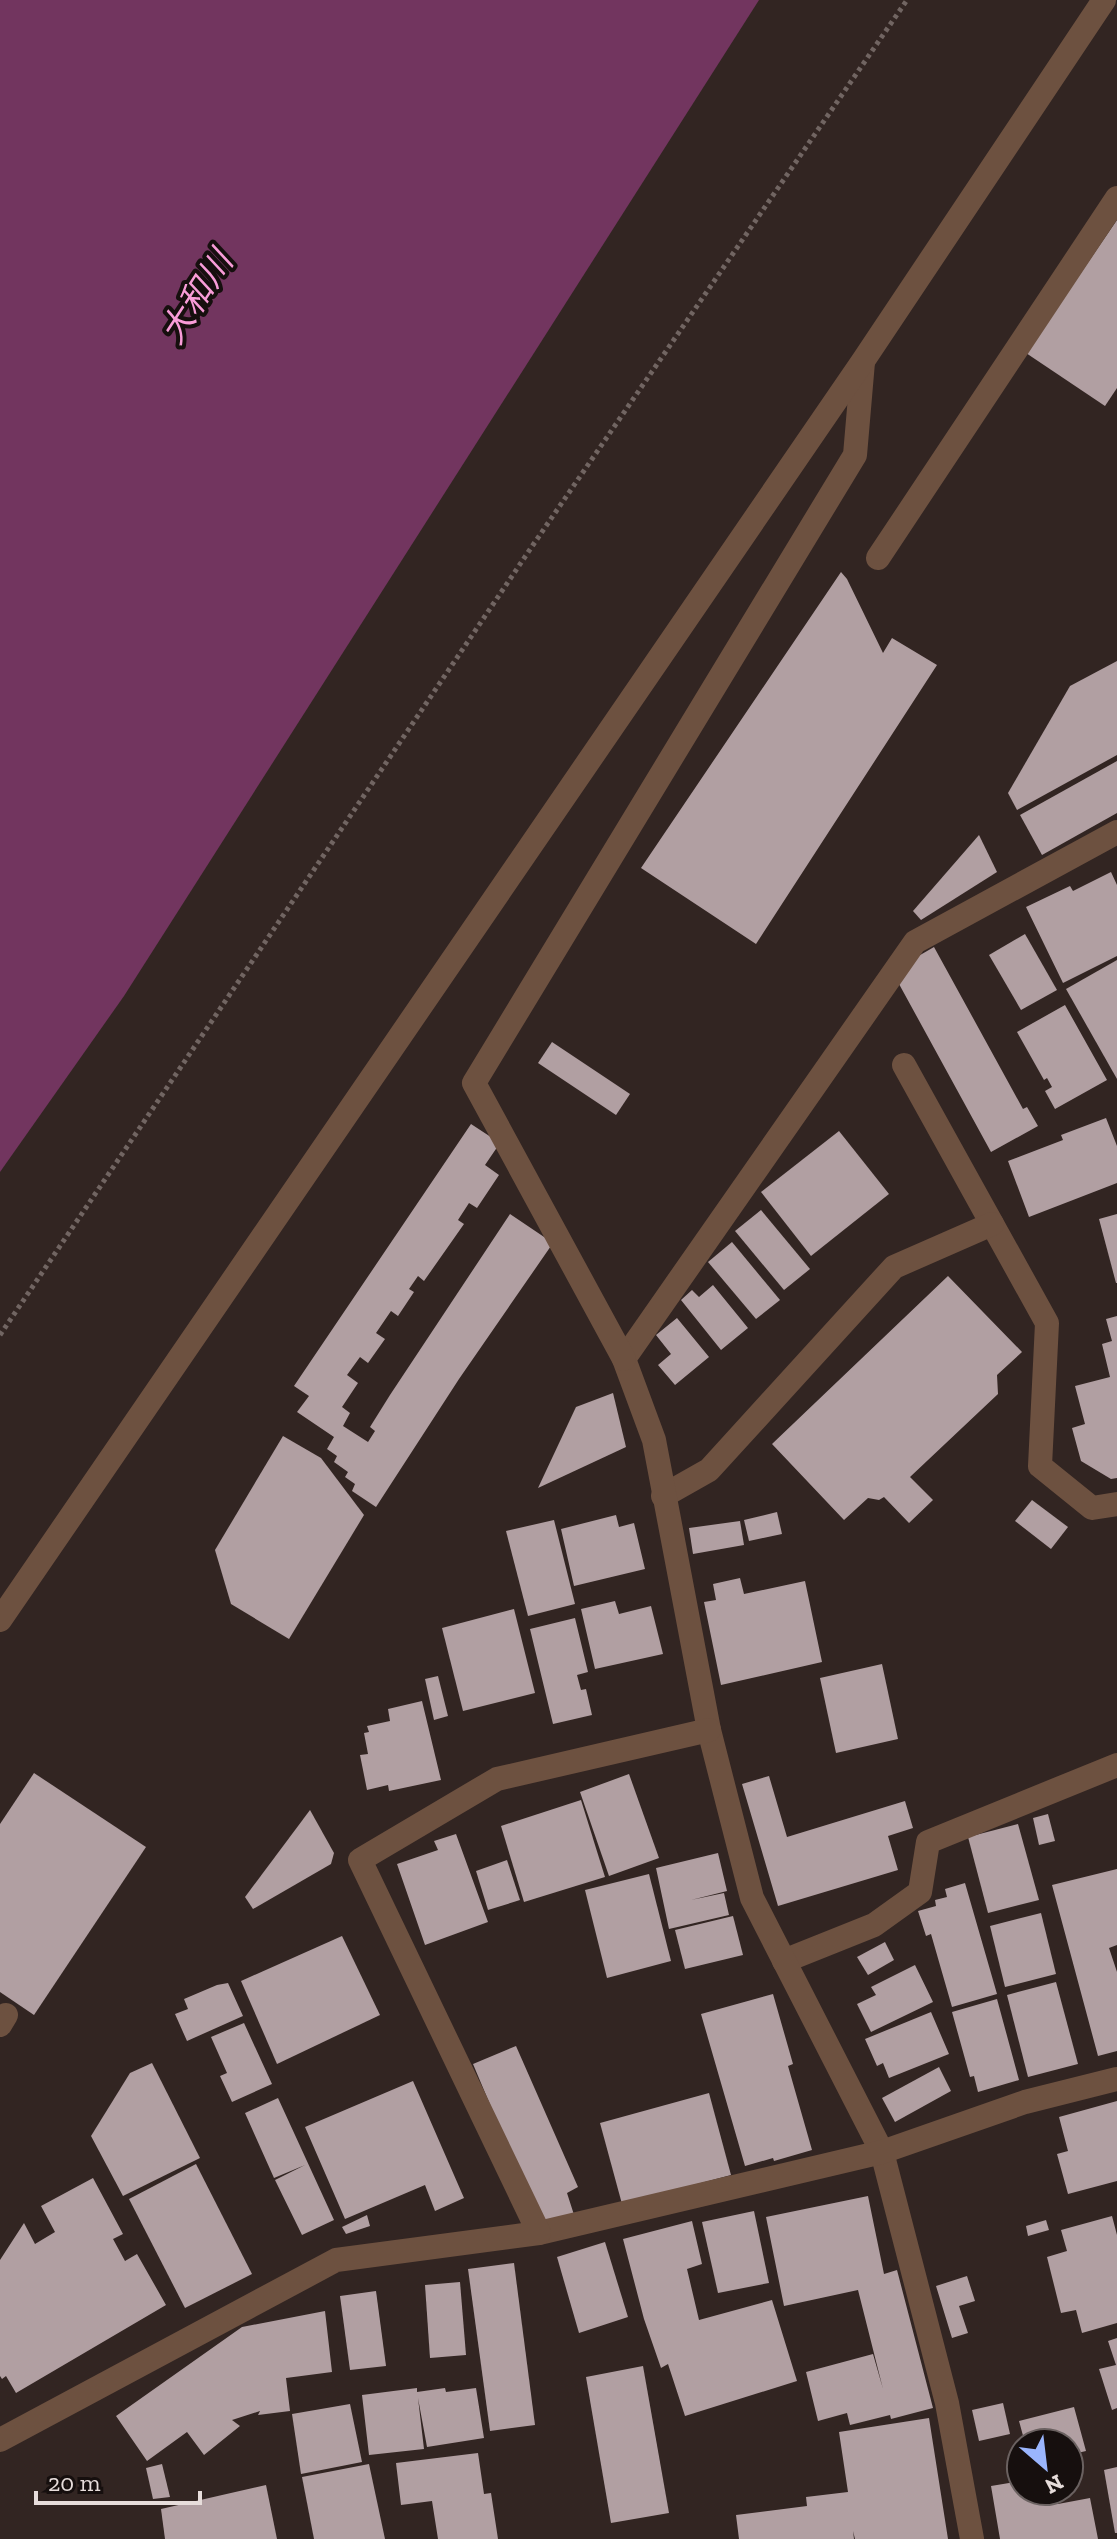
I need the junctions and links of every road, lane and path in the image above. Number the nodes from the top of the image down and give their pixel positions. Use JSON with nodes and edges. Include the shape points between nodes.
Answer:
{"nodes":[{"id":1,"x":907,"y":0,"type":"edge"},
{"id":2,"x":1104,"y":0,"type":"edge"},
{"id":3,"x":1117,"y":198,"type":"edge"},
{"id":4,"x":863,"y":361,"type":"junction"},
{"id":5,"x":878,"y":558,"type":"dead end"},
{"id":6,"x":1117,"y":832,"type":"edge"},
{"id":7,"x":904,"y":1065,"type":"dead end"},
{"id":8,"x":992,"y":1224,"type":"junction"},
{"id":9,"x":0,"y":1335,"type":"edge"},
{"id":10,"x":624,"y":1359,"type":"junction"},
{"id":11,"x":663,"y":1496,"type":"junction"},
{"id":12,"x":1117,"y":1504,"type":"edge"},
{"id":13,"x":0,"y":1620,"type":"edge"},
{"id":14,"x":709,"y":1730,"type":"junction"},
{"id":15,"x":1117,"y":1765,"type":"edge"},
{"id":16,"x":784,"y":1961,"type":"junction"},
{"id":17,"x":1117,"y":2079,"type":"edge"},
{"id":18,"x":882,"y":2152,"type":"junction"},
{"id":19,"x":539,"y":2233,"type":"junction"},
{"id":20,"x":0,"y":2440,"type":"edge"},
{"id":21,"x":972,"y":2539,"type":"edge"}],
"edges":[{"from":1,"to":9,"type":"path"},
{"from":2,"to":4,"type":"street"},
{"from":3,"to":5,"type":"street"},
{"from":4,"to":10,"type":"street","via":[[855,455],[474,1083]]},
{"from":4,"to":13,"type":"street"},
{"from":6,"to":10,"type":"street","via":[[915,942]]},
{"from":7,"to":8,"type":"street"},
{"from":8,"to":11,"type":"street","via":[[894,1267],[709,1470]]},
{"from":8,"to":12,"type":"street","via":[[1047,1323],[1040,1466],[1092,1508]]},
{"from":10,"to":11,"type":"street","via":[[654,1440]]},
{"from":11,"to":14,"type":"street"},
{"from":14,"to":16,"type":"street","via":[[752,1898]]},
{"from":14,"to":19,"type":"street","via":[[497,1779],[360,1860]]},
{"from":15,"to":16,"type":"street","via":[[928,1842],[920,1892],[874,1925]]},
{"from":16,"to":18,"type":"street"},
{"from":17,"to":18,"type":"street","via":[[1025,2102]]},
{"from":18,"to":19,"type":"street"},
{"from":18,"to":21,"type":"street","via":[[947,2403]]},
{"from":19,"to":20,"type":"street","via":[[336,2260]]}]}
